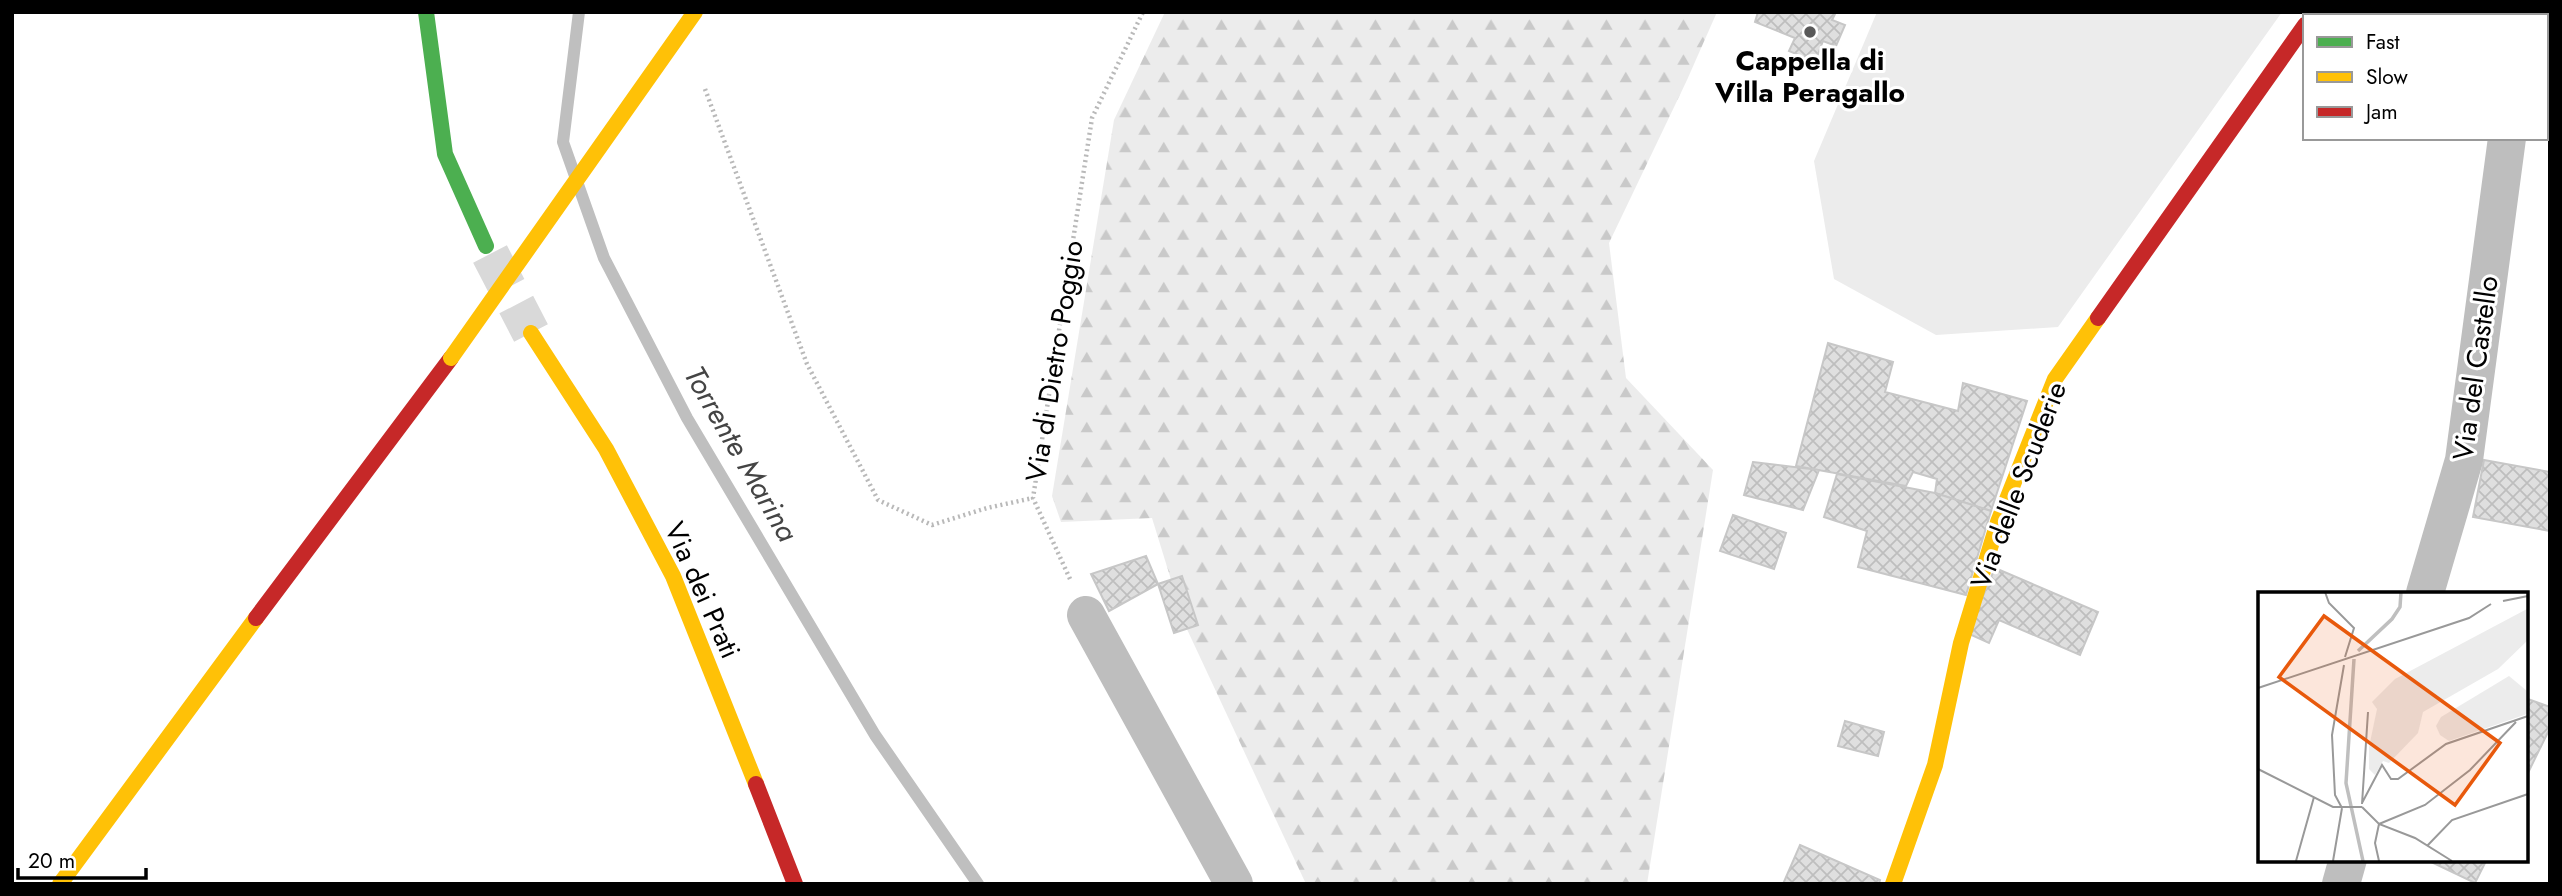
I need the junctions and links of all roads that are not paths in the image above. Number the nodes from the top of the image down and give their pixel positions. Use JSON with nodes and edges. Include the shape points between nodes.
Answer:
{"nodes":[{"id":1,"x":426,"y":12,"type":"edge"},
{"id":2,"x":695,"y":12,"type":"edge"},
{"id":3,"x":2303,"y":28,"type":"edge"},
{"id":4,"x":2507,"y":140,"type":"edge"},
{"id":5,"x":486,"y":246,"type":"tunnel mouth"},
{"id":6,"x":531,"y":333,"type":"tunnel mouth"},
{"id":7,"x":2425,"y":592,"type":"edge"},
{"id":8,"x":1086,"y":615,"type":"road end"},
{"id":9,"x":2347,"y":861,"type":"edge"},
{"id":10,"x":60,"y":884,"type":"edge"},
{"id":11,"x":795,"y":884,"type":"edge"},
{"id":12,"x":1234,"y":884,"type":"edge"},
{"id":13,"x":1893,"y":884,"type":"edge"},
{"id":14,"x":2341,"y":884,"type":"edge"}],
"edges":[{"from":1,"to":5,"type":"street","via":[[445,154]]},
{"from":2,"to":10,"type":"street","bridge":true,"via":[[451,358]]},
{"from":3,"to":13,"type":"street","name":"Via delle Scuderie","via":[[2055,379],[1998,522],[1961,643],[1936,765]]},
{"from":4,"to":7,"type":"street","name":"Via del Castello","via":[[2464,460]]},
{"from":6,"to":11,"type":"street","name":"Via dei Prati","via":[[606,449],[673,576]]},
{"from":8,"to":12,"type":"street"},
{"from":9,"to":14,"type":"street"}]}
